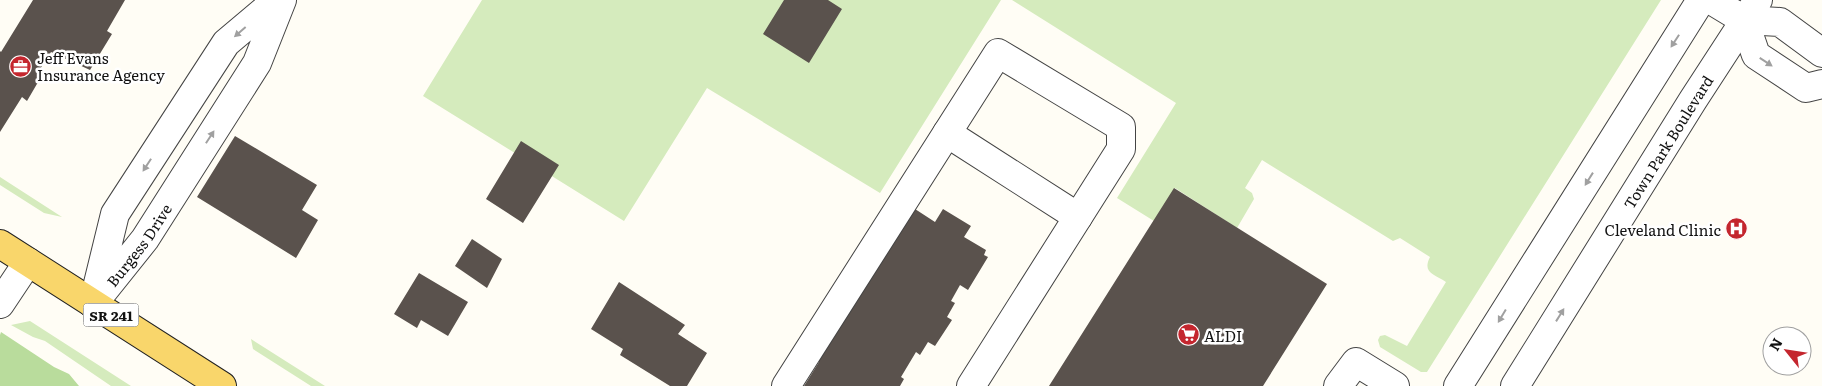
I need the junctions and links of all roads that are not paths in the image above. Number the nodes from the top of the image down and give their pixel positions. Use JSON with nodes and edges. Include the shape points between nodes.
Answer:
{"nodes":[{"id":1,"x":276,"y":0,"type":"edge"},
{"id":2,"x":282,"y":0,"type":"edge"},
{"id":3,"x":1702,"y":0,"type":"edge"},
{"id":4,"x":1711,"y":0,"type":"edge"},
{"id":5,"x":1751,"y":10,"type":"edge"},
{"id":6,"x":1822,"y":52,"type":"edge"},
{"id":7,"x":1822,"y":84,"type":"edge"},
{"id":8,"x":948,"y":133,"type":"junction"},
{"id":9,"x":1078,"y":217,"type":"junction"},
{"id":10,"x":0,"y":244,"type":"edge"},
{"id":11,"x":28,"y":262,"type":"junction"},
{"id":12,"x":0,"y":304,"type":"edge"},
{"id":13,"x":93,"y":304,"type":"junction"},
{"id":14,"x":222,"y":386,"type":"edge"},
{"id":15,"x":786,"y":386,"type":"edge"},
{"id":16,"x":971,"y":386,"type":"edge"},
{"id":17,"x":1338,"y":386,"type":"edge"},
{"id":18,"x":1395,"y":386,"type":"edge"},
{"id":19,"x":1458,"y":386,"type":"edge"},
{"id":20,"x":1515,"y":386,"type":"edge"}],
"edges":[{"from":1,"to":13,"type":"street","name":"Burgess Drive","one_way":true,"via":[[226,43],[115,214]]},
{"from":13,"to":2,"type":"street","name":"Burgess Drive","one_way":true,"via":[[145,238],[257,63]]},
{"from":3,"to":19,"type":"street","one_way":true},
{"from":4,"to":5,"type":"street"},
{"from":5,"to":6,"type":"street","via":[[1780,22]]},
{"from":5,"to":7,"type":"street","one_way":true,"via":[[1756,55],[1806,88]]},
{"from":20,"to":5,"type":"street","name":"Town Park Boulevard","one_way":true},
{"from":8,"to":9,"type":"street"},
{"from":8,"to":9,"type":"street","via":[[998,53],[1121,127],[1121,149]]},
{"from":8,"to":15,"type":"street"},
{"from":9,"to":16,"type":"street"},
{"from":10,"to":11,"type":"main road","number":"SR 241"},
{"from":11,"to":12,"type":"street"},
{"from":11,"to":13,"type":"main road","number":"SR 241"},
{"from":13,"to":14,"type":"main road","number":"SR 241"},
{"from":17,"to":18,"type":"street","via":[[1356,362]]}]}
